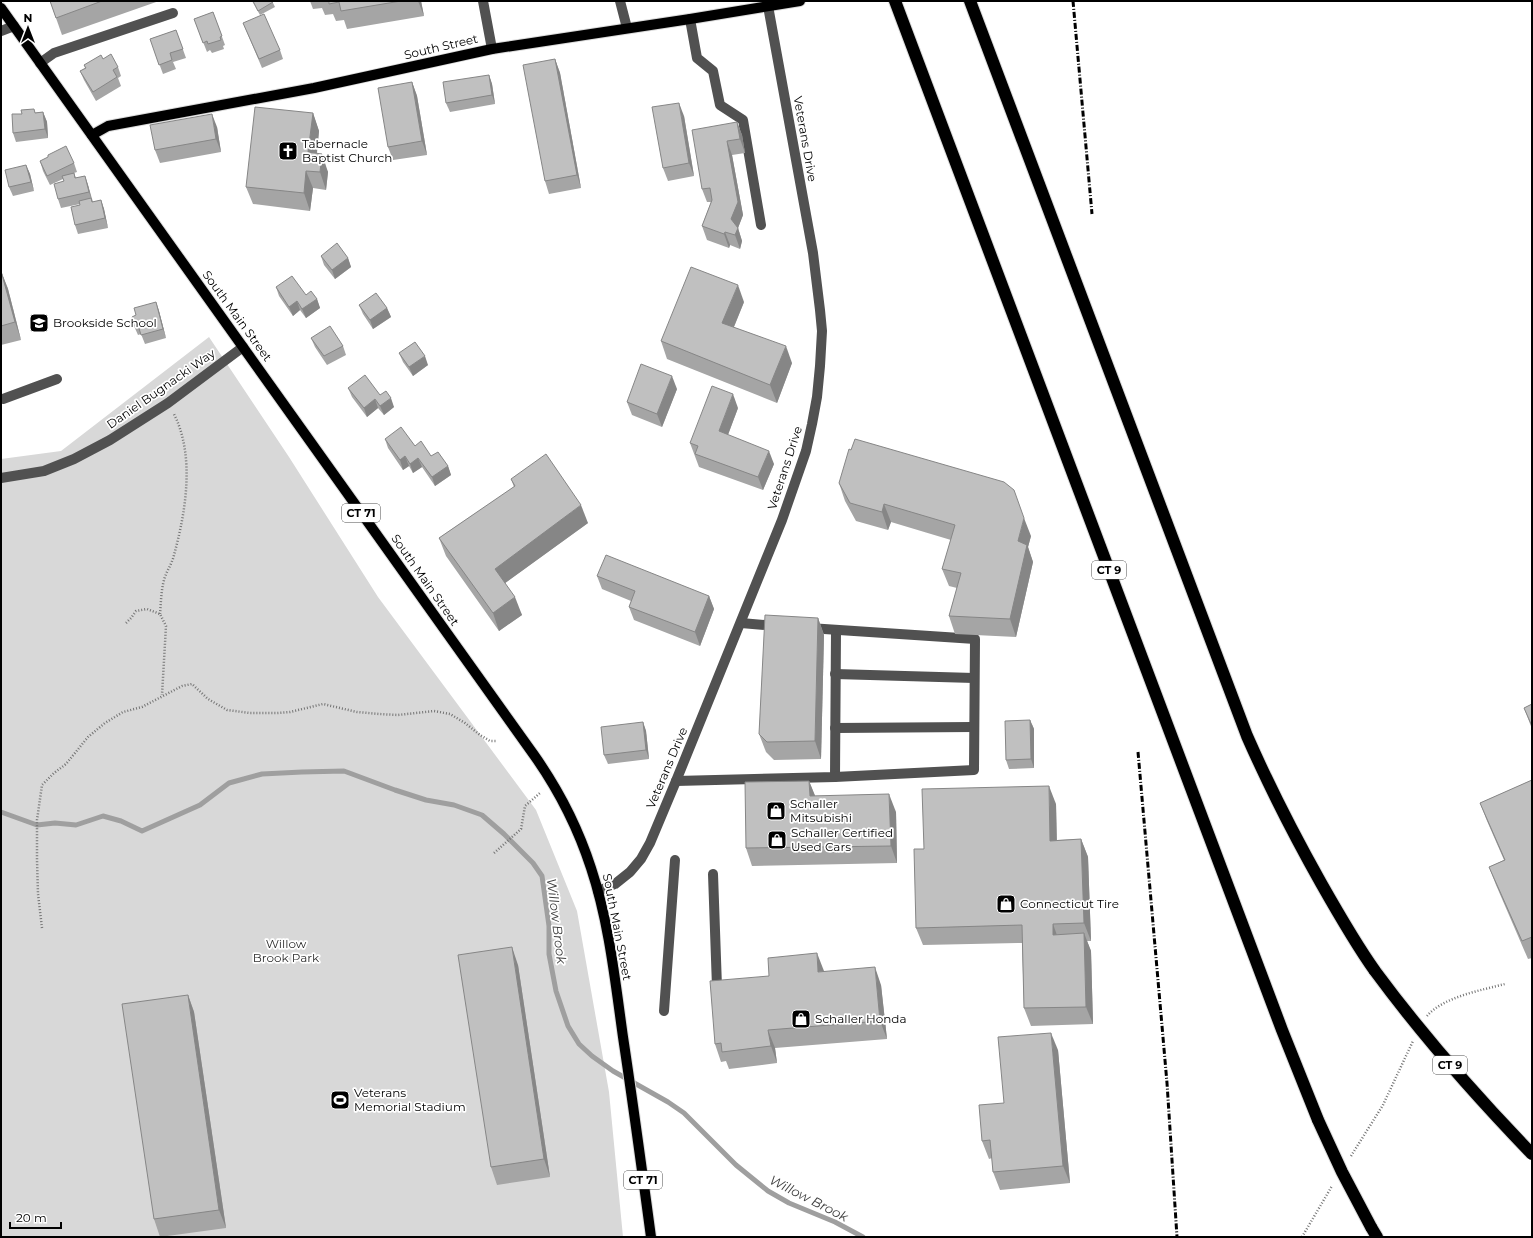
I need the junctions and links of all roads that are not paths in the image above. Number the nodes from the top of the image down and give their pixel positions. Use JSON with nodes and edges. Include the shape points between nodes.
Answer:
{"nodes":[{"id":1,"x":483,"y":1,"type":"edge"},
{"id":2,"x":620,"y":1,"type":"edge"},
{"id":3,"x":800,"y":1,"type":"edge"},
{"id":4,"x":895,"y":1,"type":"edge"},
{"id":5,"x":971,"y":4,"type":"edge"},
{"id":6,"x":768,"y":6,"type":"junction"},
{"id":7,"x":1,"y":8,"type":"edge"},
{"id":8,"x":173,"y":13,"type":"dead end"},
{"id":9,"x":690,"y":19,"type":"junction"},
{"id":10,"x":14,"y":26,"type":"junction"},
{"id":11,"x":627,"y":28,"type":"junction"},
{"id":12,"x":1,"y":31,"type":"edge"},
{"id":13,"x":492,"y":49,"type":"junction"},
{"id":14,"x":40,"y":62,"type":"junction"},
{"id":15,"x":92,"y":135,"type":"junction"},
{"id":16,"x":761,"y":225,"type":"dead end"},
{"id":17,"x":243,"y":347,"type":"junction"},
{"id":18,"x":57,"y":379,"type":"dead end"},
{"id":19,"x":3,"y":399,"type":"dead end"},
{"id":20,"x":1,"y":478,"type":"edge"},
{"id":21,"x":740,"y":623,"type":"junction"},
{"id":22,"x":836,"y":630,"type":"junction"},
{"id":23,"x":835,"y":674,"type":"junction"},
{"id":24,"x":974,"y":678,"type":"junction"},
{"id":25,"x":973,"y":727,"type":"junction"},
{"id":26,"x":835,"y":728,"type":"junction"},
{"id":27,"x":835,"y":777,"type":"junction"},
{"id":28,"x":676,"y":781,"type":"junction"},
{"id":29,"x":675,"y":860,"type":"dead end"},
{"id":30,"x":712,"y":874,"type":"dead end"},
{"id":31,"x":598,"y":891,"type":"junction"},
{"id":32,"x":717,"y":987,"type":"edge"},
{"id":33,"x":664,"y":1011,"type":"dead end"},
{"id":34,"x":1532,"y":1154,"type":"edge"},
{"id":35,"x":1374,"y":1232,"type":"edge"},
{"id":36,"x":651,"y":1237,"type":"edge"}],
"edges":[{"from":1,"to":13,"type":"street"},
{"from":2,"to":11,"type":"street"},
{"from":3,"to":6,"type":"main road","name":"South Street"},
{"from":4,"to":35,"type":"highway","number":"CT 9","bridge":true,"via":[[1282,1030],[1318,1120]]},
{"from":5,"to":34,"type":"highway","number":"CT 9","bridge":true,"via":[[1247,736],[1266,778],[1299,845],[1375,971],[1438,1052]]},
{"from":6,"to":9,"type":"main road","name":"South Street"},
{"from":6,"to":21,"type":"street","name":"Veterans Drive","via":[[818,284],[822,331],[817,397],[806,451],[782,520]]},
{"from":7,"to":10,"type":"main road","name":"South Main Street","number":"CT 71"},
{"from":8,"to":14,"type":"street","via":[[54,53]]},
{"from":9,"to":11,"type":"main road","name":"South Street"},
{"from":9,"to":16,"type":"street","via":[[697,58],[713,71],[720,105],[743,120]]},
{"from":10,"to":12,"type":"street"},
{"from":10,"to":14,"type":"main road","name":"South Main Street","number":"CT 71"},
{"from":11,"to":13,"type":"main road","name":"South Street"},
{"from":13,"to":15,"type":"main road","name":"South Street","via":[[314,88],[108,126]]},
{"from":14,"to":15,"type":"main road","name":"South Main Street","number":"CT 71"},
{"from":15,"to":17,"type":"main road","name":"South Main Street","number":"CT 71"},
{"from":17,"to":20,"type":"street","name":"Daniel Bugnacki Way","via":[[168,403],[110,440],[44,471]]},
{"from":17,"to":31,"type":"main road","name":"South Main Street","number":"CT 71","via":[[541,765],[580,838]]},
{"from":18,"to":19,"type":"street"},
{"from":21,"to":22,"type":"street"},
{"from":21,"to":28,"type":"street","name":"Veterans Drive"},
{"from":22,"to":23,"type":"street"},
{"from":22,"to":24,"type":"street","via":[[975,638]]},
{"from":23,"to":24,"type":"street"},
{"from":23,"to":26,"type":"street"},
{"from":24,"to":25,"type":"street"},
{"from":25,"to":26,"type":"street"},
{"from":25,"to":27,"type":"street","via":[[974,770]]},
{"from":26,"to":27,"type":"street"},
{"from":27,"to":28,"type":"street"},
{"from":28,"to":31,"type":"street","name":"Veterans Drive","via":[[641,859],[615,884]]},
{"from":29,"to":33,"type":"street"},
{"from":30,"to":32,"type":"street"},
{"from":31,"to":36,"type":"main road","name":"South Main Street","number":"CT 71","via":[[627,1061]]}]}
